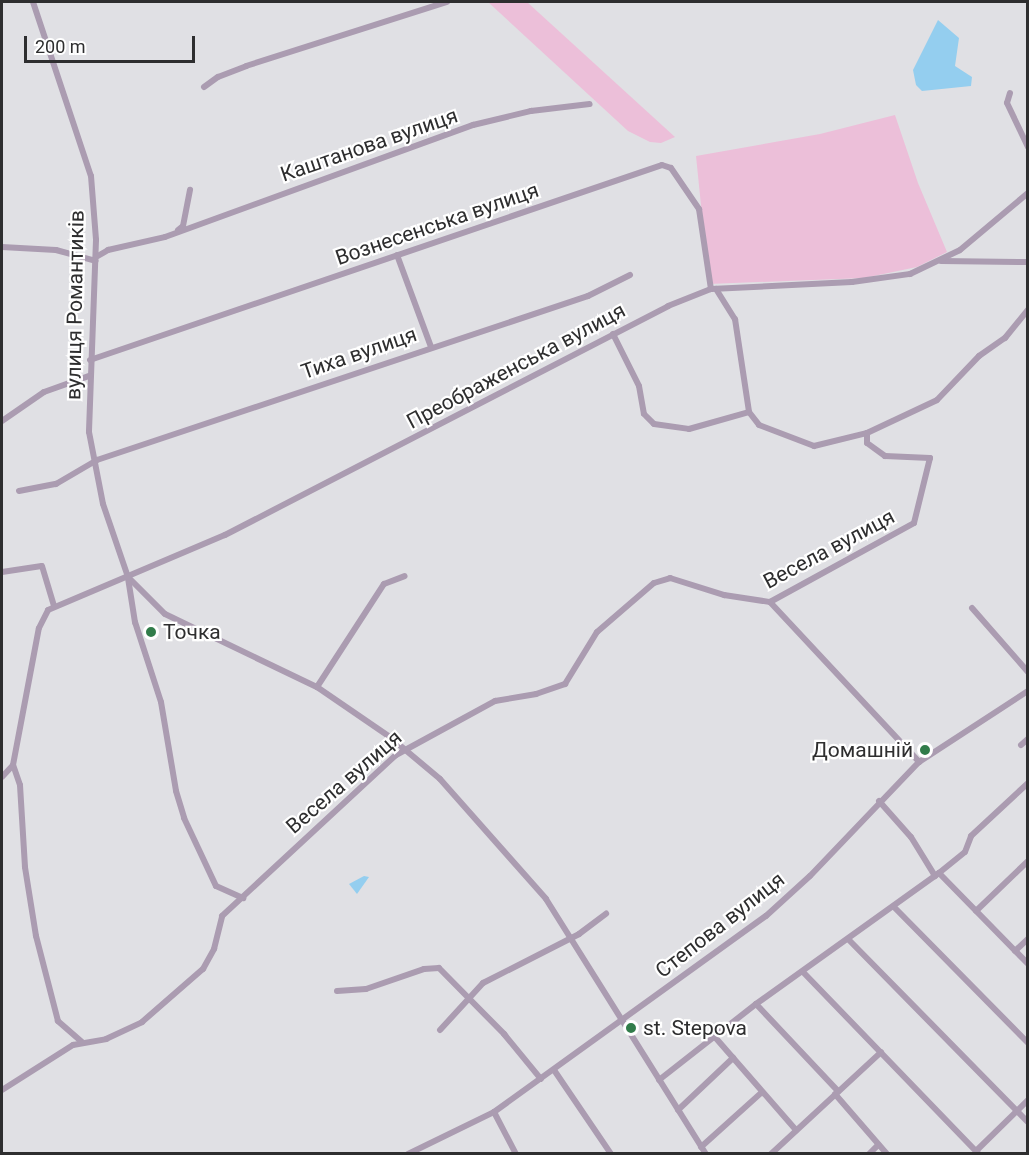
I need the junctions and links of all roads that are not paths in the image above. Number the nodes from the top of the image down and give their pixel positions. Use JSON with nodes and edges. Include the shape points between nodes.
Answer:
{"nodes":[{"id":1,"x":33,"y":2,"type":"edge"},
{"id":2,"x":447,"y":2,"type":"edge"},
{"id":3,"x":204,"y":87,"type":"dead end"},
{"id":4,"x":1010,"y":93,"type":"dead end"},
{"id":5,"x":590,"y":104,"type":"dead end"},
{"id":6,"x":1028,"y":147,"type":"edge"},
{"id":7,"x":190,"y":190,"type":"dead end"},
{"id":8,"x":1028,"y":193,"type":"edge"},
{"id":9,"x":176,"y":233,"type":"junction"},
{"id":10,"x":2,"y":247,"type":"edge"},
{"id":11,"x":397,"y":255,"type":"junction"},
{"id":12,"x":96,"y":259,"type":"junction"},
{"id":13,"x":940,"y":261,"type":"junction"},
{"id":14,"x":1028,"y":262,"type":"edge"},
{"id":15,"x":630,"y":275,"type":"dead end"},
{"id":16,"x":713,"y":289,"type":"junction"},
{"id":17,"x":1028,"y":309,"type":"edge"},
{"id":18,"x":613,"y":334,"type":"junction"},
{"id":19,"x":431,"y":346,"type":"junction"},
{"id":20,"x":90,"y":360,"type":"junction"},
{"id":21,"x":89,"y":376,"type":"junction"},
{"id":22,"x":749,"y":412,"type":"junction"},
{"id":23,"x":2,"y":421,"type":"edge"},
{"id":24,"x":867,"y":433,"type":"junction"},
{"id":25,"x":97,"y":460,"type":"junction"},
{"id":26,"x":19,"y":491,"type":"dead end"},
{"id":27,"x":2,"y":572,"type":"edge"},
{"id":28,"x":405,"y":576,"type":"dead end"},
{"id":29,"x":128,"y":577,"type":"junction"},
{"id":30,"x":770,"y":602,"type":"junction"},
{"id":31,"x":54,"y":606,"type":"junction"},
{"id":32,"x":972,"y":608,"type":"dead end"},
{"id":33,"x":1028,"y":672,"type":"edge"},
{"id":34,"x":317,"y":687,"type":"junction"},
{"id":35,"x":1028,"y":691,"type":"edge"},
{"id":36,"x":1028,"y":739,"type":"edge"},
{"id":37,"x":1021,"y":745,"type":"dead end"},
{"id":38,"x":404,"y":748,"type":"junction"},
{"id":39,"x":919,"y":762,"type":"junction"},
{"id":40,"x":13,"y":765,"type":"junction"},
{"id":41,"x":2,"y":777,"type":"edge"},
{"id":42,"x":1028,"y":783,"type":"edge"},
{"id":43,"x":879,"y":801,"type":"junction"},
{"id":44,"x":1028,"y":861,"type":"edge"},
{"id":45,"x":937,"y":874,"type":"junction"},
{"id":46,"x":243,"y":898,"type":"junction"},
{"id":47,"x":894,"y":907,"type":"junction"},
{"id":48,"x":976,"y":911,"type":"junction"},
{"id":49,"x":606,"y":914,"type":"dead end"},
{"id":50,"x":572,"y":936,"type":"junction"},
{"id":51,"x":1028,"y":939,"type":"edge"},
{"id":52,"x":849,"y":940,"type":"junction"},
{"id":53,"x":1015,"y":951,"type":"junction"},
{"id":54,"x":1028,"y":964,"type":"edge"},
{"id":55,"x":803,"y":972,"type":"junction"},
{"id":56,"x":337,"y":990,"type":"dead end"},
{"id":57,"x":469,"y":996,"type":"junction"},
{"id":58,"x":756,"y":1004,"type":"junction"},
{"id":59,"x":622,"y":1020,"type":"junction"},
{"id":60,"x":440,"y":1030,"type":"dead end"},
{"id":61,"x":714,"y":1036,"type":"junction"},
{"id":62,"x":82,"y":1042,"type":"junction"},
{"id":63,"x":1028,"y":1043,"type":"edge"},
{"id":64,"x":881,"y":1052,"type":"junction"},
{"id":65,"x":733,"y":1058,"type":"junction"},
{"id":66,"x":554,"y":1070,"type":"junction"},
{"id":67,"x":541,"y":1079,"type":"junction"},
{"id":68,"x":659,"y":1080,"type":"junction"},
{"id":69,"x":2,"y":1090,"type":"edge"},
{"id":70,"x":762,"y":1092,"type":"junction"},
{"id":71,"x":836,"y":1093,"type":"junction"},
{"id":72,"x":1028,"y":1100,"type":"edge"},
{"id":73,"x":678,"y":1110,"type":"junction"},
{"id":74,"x":1016,"y":1111,"type":"junction"},
{"id":75,"x":494,"y":1112,"type":"junction"},
{"id":76,"x":1028,"y":1122,"type":"edge"},
{"id":77,"x":796,"y":1130,"type":"junction"},
{"id":78,"x":878,"y":1145,"type":"junction"},
{"id":79,"x":701,"y":1147,"type":"junction"},
{"id":80,"x":418,"y":1151,"type":"edge"},
{"id":81,"x":978,"y":1152,"type":"edge"},
{"id":82,"x":408,"y":1154,"type":"edge"},
{"id":83,"x":516,"y":1154,"type":"edge"},
{"id":84,"x":610,"y":1154,"type":"edge"},
{"id":85,"x":706,"y":1154,"type":"edge"},
{"id":86,"x":771,"y":1154,"type":"edge"},
{"id":87,"x":869,"y":1154,"type":"edge"},
{"id":88,"x":887,"y":1154,"type":"edge"}],
"edges":[{"from":1,"to":12,"type":"street","name":"вулиця Романтиків","via":[[91,176]]},
{"from":2,"to":3,"type":"street","via":[[246,66],[218,76]]},
{"from":4,"to":6,"type":"street","via":[[1007,104]]},
{"from":5,"to":9,"type":"street","name":"Каштанова вулиця","via":[[531,111],[473,125]]},
{"from":7,"to":9,"type":"street","via":[[183,226]]},
{"from":8,"to":13,"type":"street","name":"Преображенська вулиця","via":[[960,250]]},
{"from":9,"to":12,"type":"street","name":"Каштанова вулиця","via":[[108,250]]},
{"from":10,"to":12,"type":"street","via":[[56,250]]},
{"from":11,"to":16,"type":"street","name":"Вознесенська вулиця","via":[[667,165],[699,209]]},
{"from":11,"to":19,"type":"street"},
{"from":11,"to":20,"type":"street","name":"Вознесенська вулиця"},
{"from":12,"to":20,"type":"street","name":"вулиця Романтиків"},
{"from":13,"to":14,"type":"street","name":"Преображенська вулиця"},
{"from":13,"to":16,"type":"street","name":"Преображенська вулиця","via":[[888,278]]},
{"from":15,"to":19,"type":"street","name":"Тиха вулиця","via":[[588,296]]},
{"from":16,"to":18,"type":"street","name":"Преображенська вулиця"},
{"from":16,"to":22,"type":"street","via":[[735,319]]},
{"from":17,"to":24,"type":"street","via":[[1005,338],[971,363],[937,400]]},
{"from":18,"to":22,"type":"street","via":[[639,386],[644,414],[654,424],[677,430],[706,427],[711,420]]},
{"from":18,"to":29,"type":"street","name":"Преображенська вулиця","via":[[225,535]]},
{"from":19,"to":25,"type":"street","name":"Тиха вулиця"},
{"from":20,"to":21,"type":"street","name":"вулиця Романтиків"},
{"from":21,"to":23,"type":"street","via":[[44,392]]},
{"from":21,"to":25,"type":"street","name":"вулиця Романтиків","via":[[90,432]]},
{"from":22,"to":24,"type":"street","via":[[770,431],[814,446]]},
{"from":24,"to":30,"type":"street","name":"Весела вулиця","via":[[867,443],[885,456],[930,458],[914,523]]},
{"from":25,"to":26,"type":"street","name":"Тиха вулиця","via":[[56,484]]},
{"from":25,"to":29,"type":"street","name":"вулиця Романтиків","via":[[103,504]]},
{"from":27,"to":31,"type":"street","via":[[42,566]]},
{"from":28,"to":34,"type":"street","via":[[384,584]]},
{"from":29,"to":31,"type":"street","name":"Преображенська вулиця"},
{"from":29,"to":34,"type":"street","via":[[165,614]]},
{"from":29,"to":46,"type":"street","name":"вулиця Романтиків","via":[[135,622],[161,702],[169,759],[184,818],[216,886]]},
{"from":30,"to":38,"type":"street","name":"Весела вулиця","via":[[741,600],[662,579],[597,632],[565,684],[495,701]]},
{"from":30,"to":39,"type":"street"},
{"from":31,"to":40,"type":"street","via":[[39,628]]},
{"from":32,"to":33,"type":"street"},
{"from":34,"to":38,"type":"street"},
{"from":35,"to":39,"type":"street","name":"Степова вулиця"},
{"from":36,"to":37,"type":"street"},
{"from":38,"to":46,"type":"street","name":"Весела вулиця"},
{"from":38,"to":50,"type":"street","via":[[440,779],[498,841]]},
{"from":39,"to":43,"type":"street","name":"Степова вулиця"},
{"from":40,"to":41,"type":"street"},
{"from":40,"to":62,"type":"street","via":[[23,808],[25,867],[36,936],[58,1021]]},
{"from":42,"to":45,"type":"street","via":[[971,836],[965,852]]},
{"from":43,"to":45,"type":"street"},
{"from":43,"to":59,"type":"street","name":"Степова вулиця","via":[[810,876],[766,916]]},
{"from":44,"to":48,"type":"street"},
{"from":45,"to":47,"type":"street"},
{"from":45,"to":48,"type":"street"},
{"from":46,"to":62,"type":"street","name":"Весела вулиця","via":[[222,916],[214,949],[202,969],[165,1004],[124,1031]]},
{"from":47,"to":52,"type":"street"},
{"from":47,"to":63,"type":"street"},
{"from":48,"to":53,"type":"street"},
{"from":49,"to":50,"type":"street"},
{"from":50,"to":57,"type":"street","via":[[497,974]]},
{"from":50,"to":59,"type":"street"},
{"from":51,"to":53,"type":"street"},
{"from":52,"to":55,"type":"street"},
{"from":52,"to":74,"type":"street"},
{"from":53,"to":54,"type":"street"},
{"from":55,"to":58,"type":"street"},
{"from":55,"to":64,"type":"street"},
{"from":56,"to":57,"type":"street","via":[[366,989],[433,967],[445,971]]},
{"from":57,"to":60,"type":"street"},
{"from":57,"to":67,"type":"street"},
{"from":58,"to":61,"type":"street"},
{"from":58,"to":71,"type":"street"},
{"from":59,"to":66,"type":"street","name":"Степова вулиця"},
{"from":59,"to":68,"type":"street"},
{"from":61,"to":65,"type":"street"},
{"from":61,"to":68,"type":"street"},
{"from":62,"to":69,"type":"street","name":"Весела вулиця"},
{"from":64,"to":71,"type":"street"},
{"from":64,"to":81,"type":"street"},
{"from":65,"to":70,"type":"street"},
{"from":65,"to":73,"type":"street"},
{"from":66,"to":67,"type":"street","name":"Степова вулиця"},
{"from":66,"to":84,"type":"street"},
{"from":67,"to":75,"type":"street","name":"Степова вулиця"},
{"from":68,"to":73,"type":"street"},
{"from":70,"to":77,"type":"street"},
{"from":70,"to":79,"type":"street"},
{"from":71,"to":77,"type":"street"},
{"from":71,"to":78,"type":"street"},
{"from":72,"to":74,"type":"street"},
{"from":73,"to":79,"type":"street"},
{"from":74,"to":76,"type":"street"},
{"from":74,"to":81,"type":"street"},
{"from":75,"to":80,"type":"street","name":"Степова вулиця"},
{"from":75,"to":83,"type":"street"},
{"from":77,"to":86,"type":"street"},
{"from":78,"to":87,"type":"street"},
{"from":78,"to":88,"type":"street"},
{"from":79,"to":85,"type":"street"},
{"from":80,"to":82,"type":"street","name":"Степова вулиця"}]}
